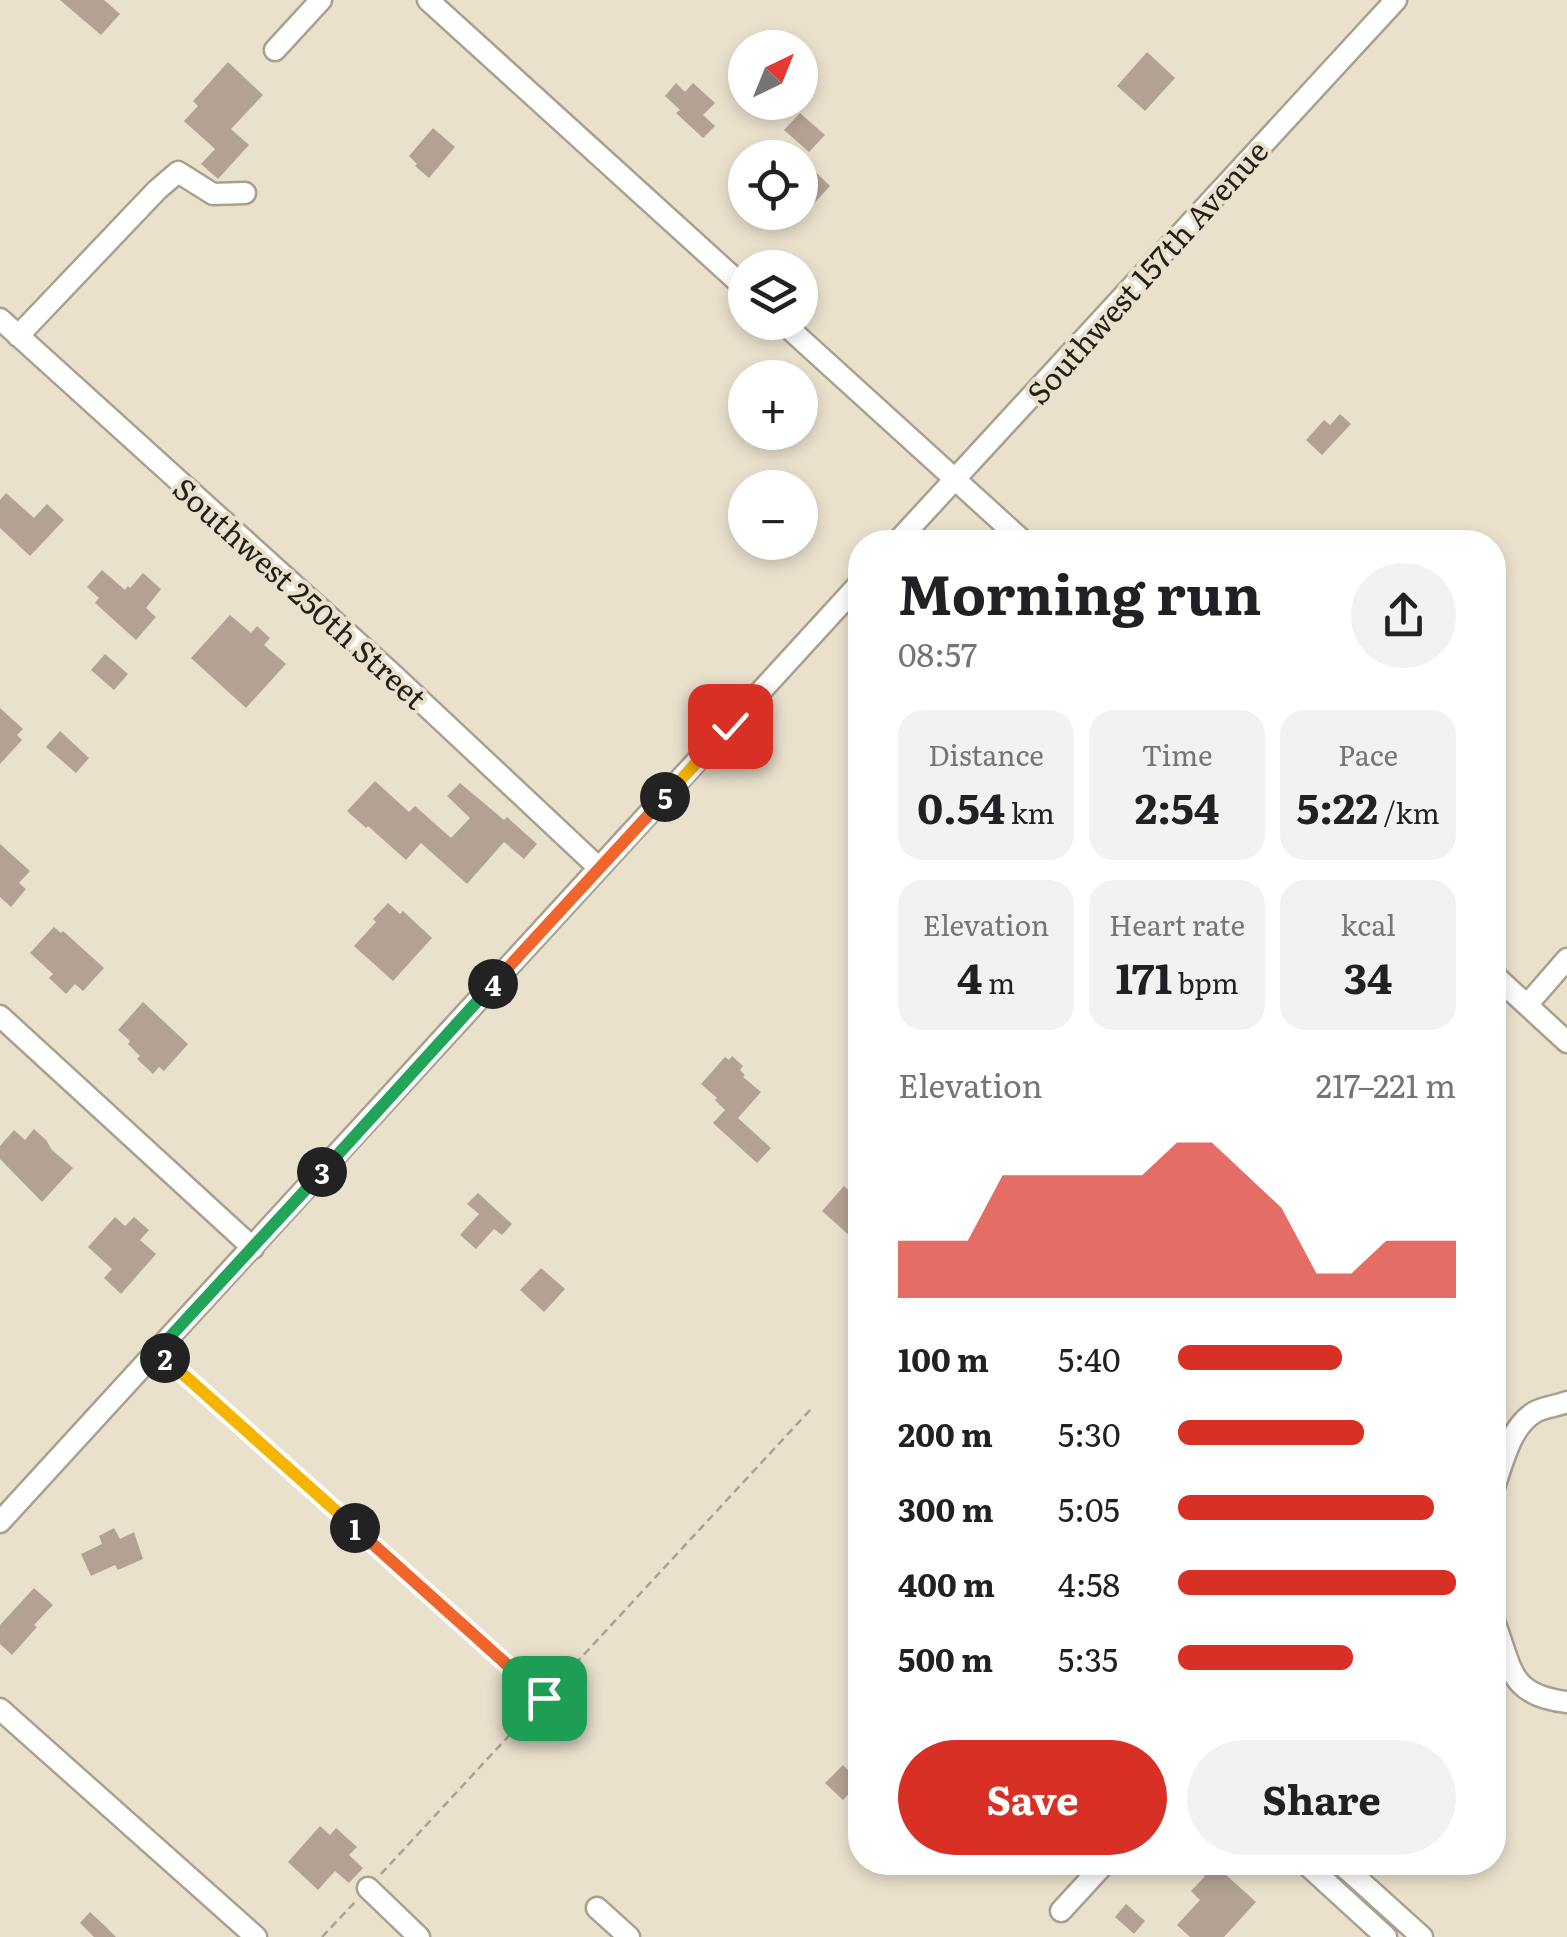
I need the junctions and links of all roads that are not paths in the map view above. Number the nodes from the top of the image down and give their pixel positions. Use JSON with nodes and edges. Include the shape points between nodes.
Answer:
{"nodes":[{"id":1,"x":322,"y":0,"type":"edge"},
{"id":2,"x":428,"y":0,"type":"edge"},
{"id":3,"x":1396,"y":0,"type":"edge"},
{"id":4,"x":275,"y":50,"type":"dead end"},
{"id":5,"x":245,"y":194,"type":"dead end"},
{"id":6,"x":728,"y":273,"type":"edge"},
{"id":7,"x":0,"y":319,"type":"edge"},
{"id":8,"x":18,"y":336,"type":"junction"},
{"id":9,"x":802,"y":340,"type":"edge"},
{"id":10,"x":955,"y":480,"type":"junction"},
{"id":11,"x":909,"y":530,"type":"edge"},
{"id":12,"x":1011,"y":530,"type":"edge"},
{"id":13,"x":848,"y":597,"type":"edge"},
{"id":14,"x":599,"y":868,"type":"junction"},
{"id":15,"x":1567,"y":959,"type":"edge"},
{"id":16,"x":1506,"y":986,"type":"edge"},
{"id":17,"x":1527,"y":1005,"type":"junction"},
{"id":18,"x":0,"y":1016,"type":"edge"},
{"id":19,"x":1567,"y":1042,"type":"edge"},
{"id":20,"x":253,"y":1248,"type":"junction"},
{"id":21,"x":1567,"y":1402,"type":"edge"},
{"id":22,"x":1506,"y":1455,"type":"edge"},
{"id":23,"x":0,"y":1522,"type":"edge"},
{"id":24,"x":1506,"y":1658,"type":"edge"},
{"id":25,"x":1567,"y":1702,"type":"edge"},
{"id":26,"x":0,"y":1709,"type":"edge"},
{"id":27,"x":1094,"y":1875,"type":"edge"},
{"id":28,"x":1318,"y":1875,"type":"edge"},
{"id":29,"x":1353,"y":1875,"type":"edge"},
{"id":30,"x":368,"y":1888,"type":"road end"},
{"id":31,"x":597,"y":1908,"type":"dead end"},
{"id":32,"x":1062,"y":1911,"type":"dead end"},
{"id":33,"x":256,"y":1937,"type":"edge"},
{"id":34,"x":419,"y":1937,"type":"edge"},
{"id":35,"x":629,"y":1937,"type":"edge"},
{"id":36,"x":1386,"y":1937,"type":"edge"},
{"id":37,"x":1422,"y":1937,"type":"edge"}],
"edges":[{"from":1,"to":4,"type":"street"},
{"from":2,"to":6,"type":"street"},
{"from":3,"to":10,"type":"street","name":"Southwest 157th Avenue"},
{"from":5,"to":8,"type":"street","via":[[213,194],[178,172]]},
{"from":7,"to":8,"type":"street","name":"Southwest 250th Street"},
{"from":8,"to":14,"type":"street","name":"Southwest 250th Street"},
{"from":9,"to":10,"type":"street"},
{"from":10,"to":11,"type":"street","name":"Southwest 157th Avenue"},
{"from":10,"to":12,"type":"street"},
{"from":13,"to":14,"type":"street"},
{"from":14,"to":20,"type":"street"},
{"from":15,"to":17,"type":"street"},
{"from":16,"to":17,"type":"street"},
{"from":17,"to":19,"type":"street"},
{"from":18,"to":20,"type":"street"},
{"from":20,"to":23,"type":"street"},
{"from":21,"to":22,"type":"street","via":[[1536,1411],[1521,1424]]},
{"from":24,"to":25,"type":"street","via":[[1524,1690]]},
{"from":26,"to":33,"type":"street"},
{"from":27,"to":32,"type":"street"},
{"from":28,"to":36,"type":"street"},
{"from":29,"to":37,"type":"street"},
{"from":30,"to":34,"type":"street"},
{"from":31,"to":35,"type":"street"}]}
